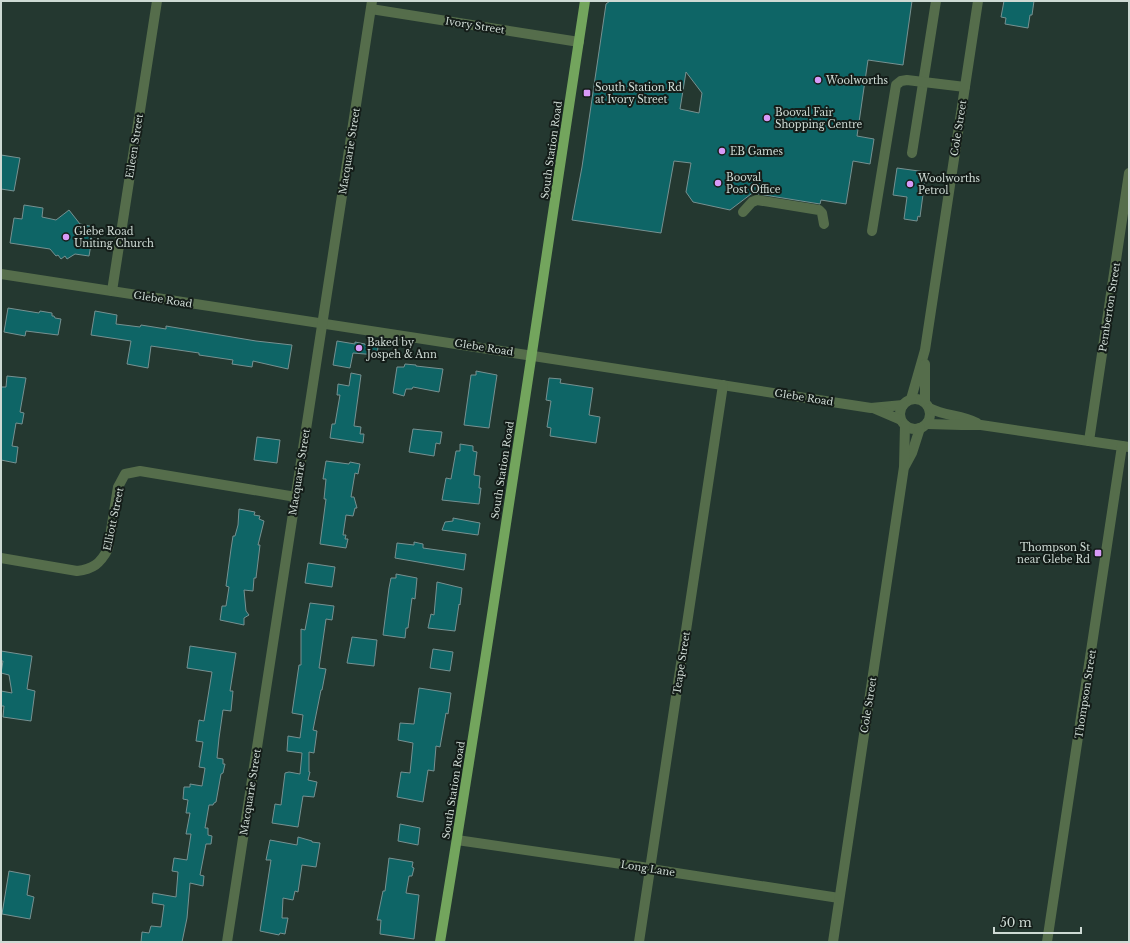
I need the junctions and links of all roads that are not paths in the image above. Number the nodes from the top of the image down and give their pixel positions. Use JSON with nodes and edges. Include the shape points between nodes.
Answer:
{"nodes":[{"id":1,"x":157,"y":1,"type":"edge"},
{"id":2,"x":585,"y":1,"type":"edge"},
{"id":3,"x":936,"y":1,"type":"edge"},
{"id":4,"x":978,"y":1,"type":"edge"},
{"id":5,"x":371,"y":5,"type":"edge"},
{"id":6,"x":579,"y":42,"type":"junction"},
{"id":7,"x":923,"y":81,"type":"junction"},
{"id":8,"x":965,"y":87,"type":"junction"},
{"id":9,"x":912,"y":154,"type":"dead end"},
{"id":10,"x":1129,"y":173,"type":"edge"},
{"id":11,"x":743,"y":212,"type":"dead end"},
{"id":12,"x":824,"y":224,"type":"dead end"},
{"id":13,"x":872,"y":231,"type":"dead end"},
{"id":14,"x":1,"y":274,"type":"edge"},
{"id":15,"x":112,"y":291,"type":"junction"},
{"id":16,"x":322,"y":323,"type":"junction"},
{"id":17,"x":925,"y":350,"type":"junction"},
{"id":18,"x":532,"y":355,"type":"junction"},
{"id":19,"x":723,"y":385,"type":"junction"},
{"id":20,"x":907,"y":402,"type":"junction"},
{"id":21,"x":927,"y":405,"type":"junction"},
{"id":22,"x":871,"y":408,"type":"junction"},
{"id":23,"x":903,"y":423,"type":"junction"},
{"id":24,"x":980,"y":425,"type":"junction"},
{"id":25,"x":924,"y":426,"type":"junction"},
{"id":26,"x":1089,"y":441,"type":"junction"},
{"id":27,"x":1125,"y":447,"type":"edge"},
{"id":28,"x":904,"y":467,"type":"junction"},
{"id":29,"x":296,"y":498,"type":"junction"},
{"id":30,"x":1,"y":558,"type":"edge"},
{"id":31,"x":457,"y":840,"type":"junction"},
{"id":32,"x":650,"y":869,"type":"junction"},
{"id":33,"x":839,"y":898,"type":"junction"},
{"id":34,"x":227,"y":942,"type":"edge"},
{"id":35,"x":440,"y":942,"type":"edge"},
{"id":36,"x":639,"y":942,"type":"edge"},
{"id":37,"x":833,"y":942,"type":"edge"},
{"id":38,"x":1048,"y":942,"type":"edge"}],
"edges":[{"from":1,"to":15,"type":"street","name":"Eileen Street"},
{"from":2,"to":6,"type":"main road","name":"South Station Road"},
{"from":3,"to":7,"type":"street"},
{"from":4,"to":8,"type":"street","name":"Cole Street"},
{"from":5,"to":6,"type":"street","name":"Ivory Street"},
{"from":5,"to":16,"type":"street","name":"Macquarie Street"},
{"from":6,"to":18,"type":"main road","name":"South Station Road"},
{"from":7,"to":8,"type":"street"},
{"from":7,"to":9,"type":"street"},
{"from":7,"to":13,"type":"street","via":[[907,80],[896,85]]},
{"from":8,"to":17,"type":"street","name":"Cole Street"},
{"from":10,"to":26,"type":"street","name":"Pemberton Street"},
{"from":11,"to":12,"type":"street","via":[[757,200],[819,210]]},
{"from":14,"to":15,"type":"street","name":"Glebe Road"},
{"from":15,"to":16,"type":"street","name":"Glebe Road"},
{"from":16,"to":18,"type":"street","name":"Glebe Road"},
{"from":16,"to":29,"type":"street","name":"Macquarie Street"},
{"from":17,"to":20,"type":"street","name":"Cole Street"},
{"from":17,"to":21,"type":"street","name":"Cole Street"},
{"from":18,"to":19,"type":"street","name":"Glebe Road"},
{"from":18,"to":31,"type":"main road","name":"South Station Road"},
{"from":19,"to":22,"type":"street","name":"Glebe Road"},
{"from":19,"to":32,"type":"street","name":"Teape Street"},
{"from":20,"to":21,"type":"street","via":[[916,399]]},
{"from":20,"to":22,"type":"street","name":"Glebe Road"},
{"from":20,"to":23,"type":"street","via":[[900,415]]},
{"from":21,"to":24,"type":"street","via":[[943,414],[962,417]]},
{"from":21,"to":25,"type":"street","via":[[930,416]]},
{"from":22,"to":23,"type":"street","name":"Glebe Road"},
{"from":23,"to":25,"type":"street","via":[[912,429]]},
{"from":23,"to":28,"type":"street","name":"Cole Street"},
{"from":24,"to":25,"type":"street"},
{"from":24,"to":26,"type":"street"},
{"from":25,"to":28,"type":"street","name":"Cole Street"},
{"from":26,"to":27,"type":"street"},
{"from":27,"to":38,"type":"street","name":"Thompson Street"},
{"from":28,"to":33,"type":"street","name":"Cole Street"},
{"from":29,"to":30,"type":"street","name":"Elliott Street","via":[[140,470],[125,474],[118,487],[108,550],[99,562],[89,569],[77,571]]},
{"from":29,"to":34,"type":"street","name":"Macquarie Street"},
{"from":31,"to":32,"type":"street","name":"Long Lane"},
{"from":31,"to":35,"type":"main road","name":"South Station Road"},
{"from":32,"to":33,"type":"street","name":"Long Lane"},
{"from":32,"to":36,"type":"street","name":"Teape Street"},
{"from":33,"to":37,"type":"street","name":"Cole Street"}]}
